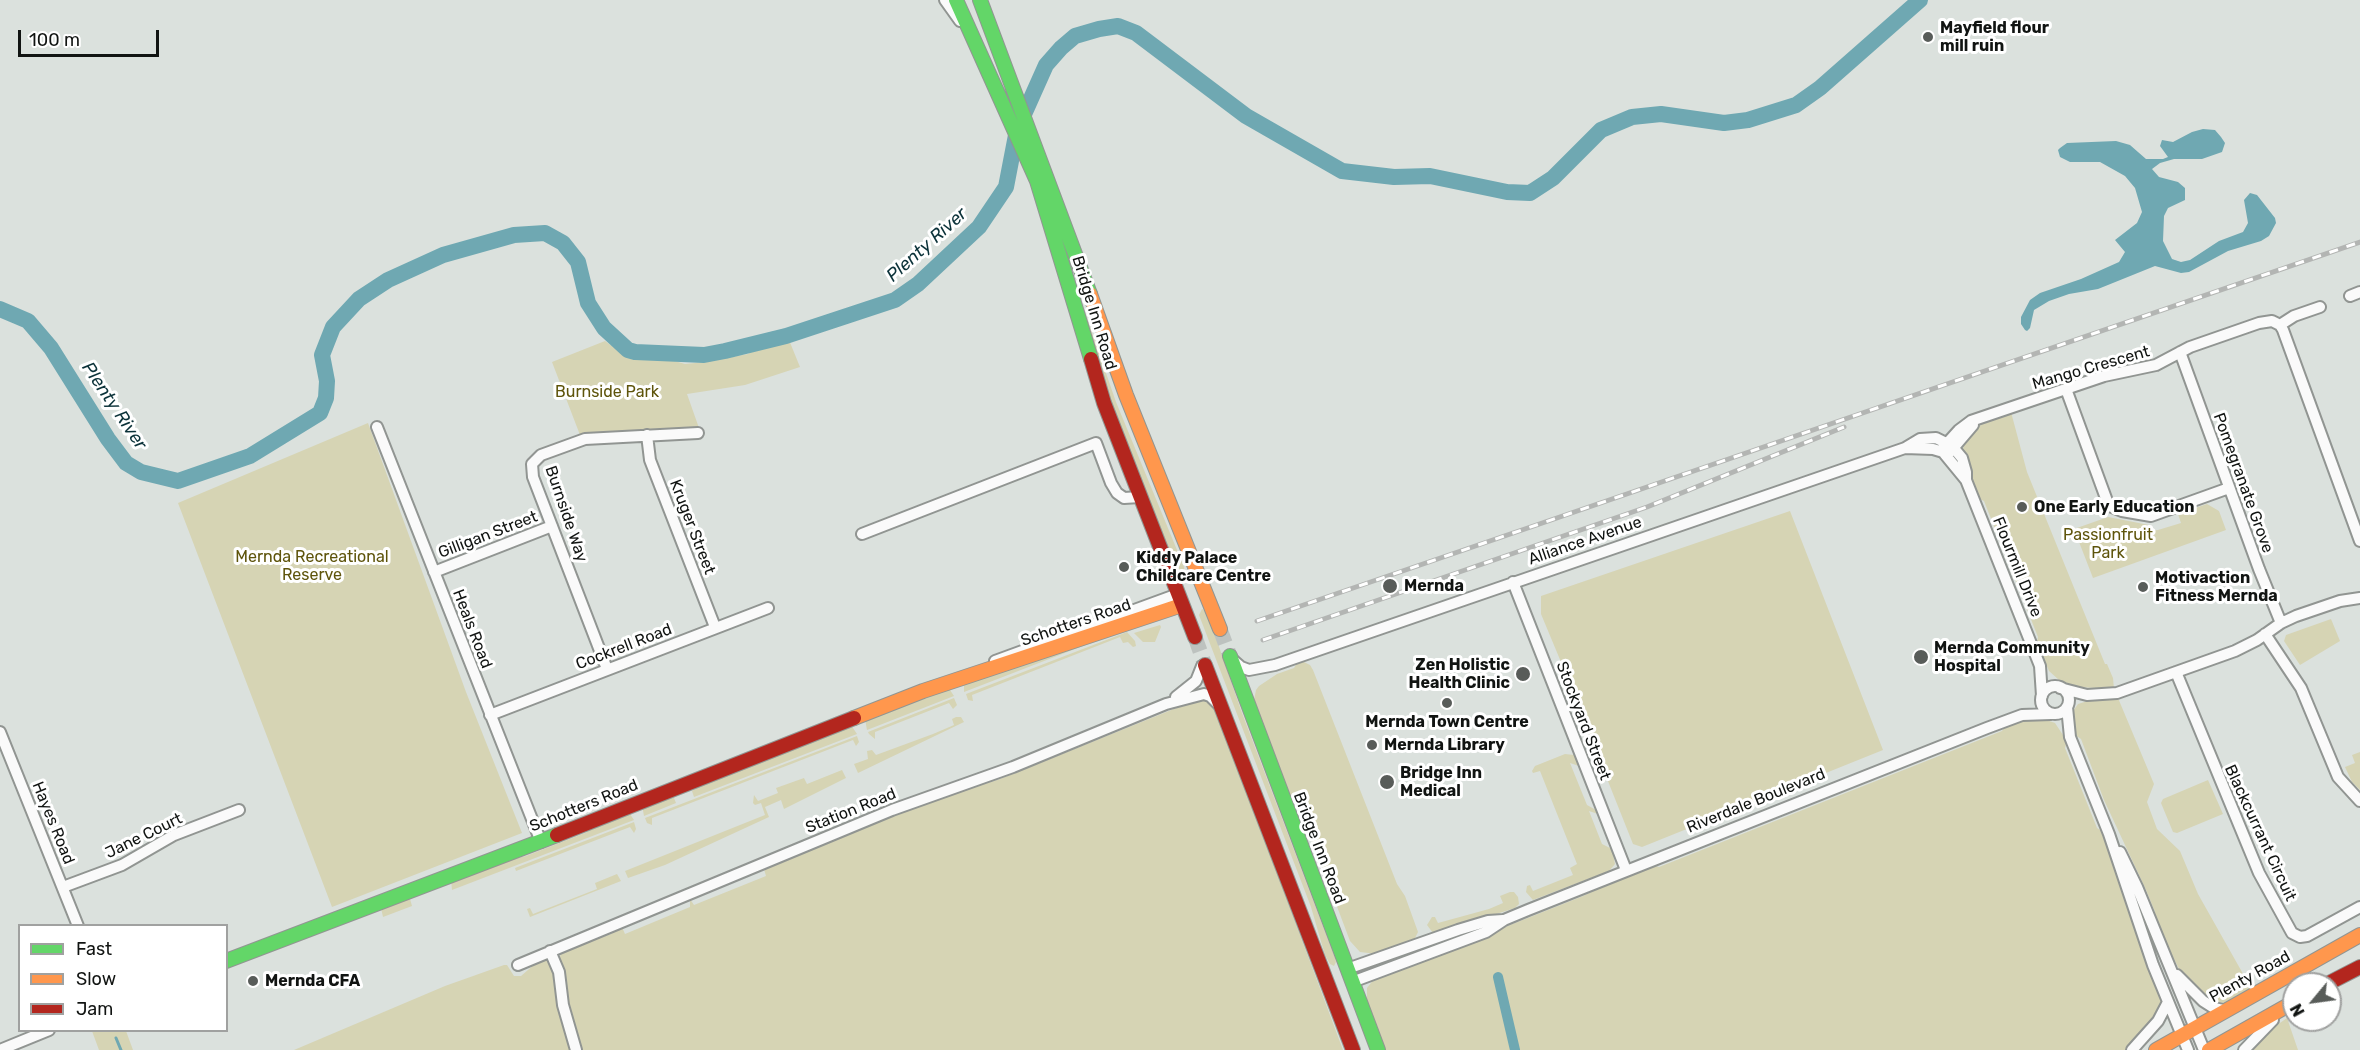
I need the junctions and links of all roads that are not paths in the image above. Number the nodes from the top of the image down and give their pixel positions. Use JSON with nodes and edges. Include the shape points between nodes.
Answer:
{"nodes":[{"id":1,"x":945,"y":0,"type":"edge"},
{"id":2,"x":956,"y":0,"type":"edge"},
{"id":3,"x":980,"y":0,"type":"edge"},
{"id":4,"x":988,"y":68,"type":"junction"},
{"id":5,"x":2320,"y":307,"type":"dead end"},
{"id":6,"x":2280,"y":325,"type":"junction"},
{"id":7,"x":2180,"y":352,"type":"junction"},
{"id":8,"x":2066,"y":389,"type":"junction"},
{"id":9,"x":377,"y":427,"type":"dead end"},
{"id":10,"x":698,"y":433,"type":"dead end"},
{"id":11,"x":647,"y":435,"type":"junction"},
{"id":12,"x":1947,"y":449,"type":"junction"},
{"id":13,"x":2229,"y":488,"type":"junction"},
{"id":14,"x":1140,"y":496,"type":"junction"},
{"id":15,"x":552,"y":526,"type":"junction"},
{"id":16,"x":861,"y":534,"type":"dead end"},
{"id":17,"x":2360,"y":541,"type":"edge"},
{"id":18,"x":434,"y":572,"type":"junction"},
{"id":19,"x":1513,"y":582,"type":"junction"},
{"id":20,"x":2360,"y":589,"type":"edge"},
{"id":21,"x":1206,"y":590,"type":"junction"},
{"id":22,"x":2360,"y":598,"type":"edge"},
{"id":23,"x":1180,"y":600,"type":"junction"},
{"id":24,"x":2340,"y":601,"type":"junction"},
{"id":25,"x":768,"y":608,"type":"dead end"},
{"id":26,"x":2281,"y":623,"type":"junction"},
{"id":27,"x":715,"y":627,"type":"junction"},
{"id":28,"x":1220,"y":628,"type":"tunnel mouth"},
{"id":29,"x":2265,"y":634,"type":"junction"},
{"id":30,"x":1195,"y":637,"type":"tunnel mouth"},
{"id":31,"x":1230,"y":656,"type":"joint"},
{"id":32,"x":1204,"y":665,"type":"joint"},
{"id":33,"x":1275,"y":665,"type":"junction"},
{"id":34,"x":2040,"y":666,"type":"junction"},
{"id":35,"x":608,"y":669,"type":"junction"},
{"id":36,"x":2176,"y":672,"type":"junction"},
{"id":37,"x":2060,"y":687,"type":"junction"},
{"id":38,"x":1243,"y":693,"type":"junction"},
{"id":39,"x":2087,"y":695,"type":"junction"},
{"id":40,"x":2042,"y":696,"type":"junction"},
{"id":41,"x":1166,"y":704,"type":"junction"},
{"id":42,"x":2068,"y":707,"type":"junction"},
{"id":43,"x":1224,"y":713,"type":"junction"},
{"id":44,"x":2051,"y":714,"type":"junction"},
{"id":45,"x":490,"y":715,"type":"junction"},
{"id":46,"x":2022,"y":715,"type":"junction"},
{"id":47,"x":0,"y":732,"type":"edge"},
{"id":48,"x":2070,"y":737,"type":"junction"},
{"id":49,"x":2360,"y":801,"type":"edge"},
{"id":50,"x":239,"y":810,"type":"dead end"},
{"id":51,"x":2109,"y":834,"type":"junction"},
{"id":52,"x":541,"y":842,"type":"junction"},
{"id":53,"x":1626,"y":870,"type":"junction"},
{"id":54,"x":63,"y":887,"type":"junction"},
{"id":55,"x":2360,"y":907,"type":"edge"},
{"id":56,"x":1504,"y":920,"type":"junction"},
{"id":57,"x":77,"y":924,"type":"edge"},
{"id":58,"x":2360,"y":934,"type":"edge"},
{"id":59,"x":1429,"y":940,"type":"junction"},
{"id":60,"x":550,"y":951,"type":"junction"},
{"id":61,"x":1433,"y":952,"type":"junction"},
{"id":62,"x":228,"y":960,"type":"edge"},
{"id":63,"x":518,"y":965,"type":"dead end"},
{"id":64,"x":2169,"y":965,"type":"junction"},
{"id":65,"x":2359,"y":968,"type":"edge"},
{"id":66,"x":1350,"y":976,"type":"junction"},
{"id":67,"x":2342,"y":976,"type":"edge"},
{"id":68,"x":1328,"y":984,"type":"junction"},
{"id":69,"x":2168,"y":1002,"type":"junction"},
{"id":70,"x":2282,"y":1009,"type":"edge"},
{"id":71,"x":2223,"y":1010,"type":"junction"},
{"id":72,"x":2282,"y":1013,"type":"edge"},
{"id":73,"x":2195,"y":1027,"type":"junction"},
{"id":74,"x":44,"y":1032,"type":"edge"},
{"id":75,"x":2182,"y":1035,"type":"junction"},
{"id":76,"x":0,"y":1050,"type":"edge"},
{"id":77,"x":576,"y":1050,"type":"edge"},
{"id":78,"x":1353,"y":1050,"type":"edge"},
{"id":79,"x":1378,"y":1050,"type":"edge"},
{"id":80,"x":2132,"y":1050,"type":"edge"},
{"id":81,"x":2156,"y":1050,"type":"edge"},
{"id":82,"x":2188,"y":1050,"type":"edge"},
{"id":83,"x":2204,"y":1050,"type":"edge"},
{"id":84,"x":2209,"y":1050,"type":"edge"},
{"id":85,"x":2244,"y":1050,"type":"edge"}],
"edges":[{"from":1,"to":4,"type":"street"},
{"from":2,"to":4,"type":"main road","name":"Bridge Inn Road"},
{"from":3,"to":21,"type":"main road","name":"Bridge Inn Road","via":[[1138,428]]},
{"from":4,"to":14,"type":"main road","name":"Bridge Inn Road","via":[[1037,181],[1104,403]]},
{"from":5,"to":6,"type":"street","name":"Mango Crescent"},
{"from":6,"to":7,"type":"street","name":"Mango Crescent","via":[[2272,321],[2259,323]]},
{"from":6,"to":17,"type":"street"},
{"from":7,"to":8,"type":"street","name":"Mango Crescent","via":[[2156,365]]},
{"from":7,"to":13,"type":"street","name":"Pomegranate Grove"},
{"from":8,"to":12,"type":"street","name":"Mango Crescent","via":[[1964,425]]},
{"from":8,"to":13,"type":"street","via":[[2112,507],[2151,516]]},
{"from":9,"to":18,"type":"street","name":"Heals Road"},
{"from":10,"to":11,"type":"street","name":"Burnside Way"},
{"from":11,"to":15,"type":"street","name":"Burnside Way","via":[[585,439],[537,458],[532,473]]},
{"from":11,"to":27,"type":"street","name":"Kruger Street","via":[[651,460]]},
{"from":12,"to":19,"type":"street","name":"Alliance Avenue","via":[[1936,438],[1914,441],[1905,448]]},
{"from":12,"to":34,"type":"street","name":"Flourmill Drive","via":[[1966,480]]},
{"from":13,"to":26,"type":"street","name":"Pomegranate Grove"},
{"from":14,"to":16,"type":"street","via":[[1124,498],[1118,493],[1096,443]]},
{"from":14,"to":23,"type":"main road","name":"Bridge Inn Road"},
{"from":15,"to":18,"type":"street","name":"Gilligan Street"},
{"from":15,"to":35,"type":"street","name":"Burnside Way"},
{"from":18,"to":45,"type":"street","name":"Heals Road"},
{"from":19,"to":33,"type":"street","name":"Alliance Avenue"},
{"from":19,"to":53,"type":"street","name":"Stockyard Street"},
{"from":20,"to":24,"type":"street"},
{"from":21,"to":23,"type":"main road","name":"Schotters Road"},
{"from":21,"to":28,"type":"main road","name":"Bridge Inn Road"},
{"from":22,"to":24,"type":"street"},
{"from":23,"to":30,"type":"main road","name":"Bridge Inn Road"},
{"from":23,"to":52,"type":"main road","name":"Schotters Road","via":[[954,680]]},
{"from":24,"to":26,"type":"street"},
{"from":25,"to":27,"type":"street","name":"Cockrell Road"},
{"from":26,"to":29,"type":"street"},
{"from":27,"to":35,"type":"street","name":"Cockrell Road"},
{"from":29,"to":36,"type":"street","via":[[2235,651]]},
{"from":29,"to":49,"type":"street","via":[[2299,684],[2338,777]]},
{"from":31,"to":33,"type":"street","name":"Alliance Avenue","via":[[1241,668],[1249,670]]},
{"from":31,"to":38,"type":"main road","name":"Bridge Inn Road"},
{"from":32,"to":41,"type":"street","name":"Station Road","via":[[1196,681]]},
{"from":32,"to":43,"type":"main road"},
{"from":33,"to":38,"type":"street","name":"Alliance Avenue","via":[[1248,681]]},
{"from":34,"to":37,"type":"street","name":"Flourmill Drive"},
{"from":34,"to":40,"type":"street","name":"Flourmill Drive"},
{"from":35,"to":45,"type":"street","name":"Cockrell Road"},
{"from":36,"to":39,"type":"street","via":[[2117,693]]},
{"from":36,"to":55,"type":"street","name":"Blackcurrant Circuit","via":[[2259,873],[2292,933],[2307,936]]},
{"from":37,"to":39,"type":"street"},
{"from":37,"to":40,"type":"street","via":[[2049,688]]},
{"from":37,"to":42,"type":"street","via":[[2068,695]]},
{"from":38,"to":66,"type":"main road","name":"Bridge Inn Road"},
{"from":39,"to":42,"type":"street"},
{"from":40,"to":44,"type":"street","via":[[2043,707]]},
{"from":40,"to":46,"type":"street","name":"Riverdale Boulevard"},
{"from":41,"to":43,"type":"street","name":"Station Road","via":[[1207,694]]},
{"from":41,"to":60,"type":"street","name":"Station Road","via":[[1013,767],[892,810]]},
{"from":42,"to":44,"type":"street"},
{"from":42,"to":48,"type":"street"},
{"from":43,"to":68,"type":"main road"},
{"from":44,"to":46,"type":"street","name":"Riverdale Boulevard"},
{"from":44,"to":48,"type":"street"},
{"from":45,"to":52,"type":"street","name":"Heals Road"},
{"from":46,"to":53,"type":"street","name":"Riverdale Boulevard"},
{"from":47,"to":54,"type":"street","name":"Hayes Road"},
{"from":48,"to":51,"type":"street"},
{"from":50,"to":54,"type":"street","name":"Jane Court","via":[[174,835],[122,865]]},
{"from":51,"to":64,"type":"street","via":[[2137,886]]},
{"from":51,"to":69,"type":"street"},
{"from":52,"to":62,"type":"main road","name":"Schotters Road"},
{"from":53,"to":56,"type":"street","name":"Riverdale Boulevard"},
{"from":54,"to":57,"type":"street","name":"Hayes Road"},
{"from":56,"to":59,"type":"street","name":"Riverdale Boulevard","via":[[1483,922]]},
{"from":56,"to":61,"type":"street","name":"Riverdale Boulevard","via":[[1486,932]]},
{"from":58,"to":71,"type":"main road","name":"Plenty Road"},
{"from":59,"to":61,"type":"street"},
{"from":59,"to":66,"type":"street","name":"Riverdale Boulevard"},
{"from":60,"to":63,"type":"street","name":"Station Road"},
{"from":60,"to":77,"type":"street","via":[[559,972],[563,1005]]},
{"from":61,"to":66,"type":"street","name":"Riverdale Boulevard"},
{"from":64,"to":71,"type":"street","via":[[2185,985],[2214,1008]]},
{"from":64,"to":73,"type":"street"},
{"from":65,"to":67,"type":"main road"},
{"from":66,"to":68,"type":"main road","name":"Riverdale Boulevard"},
{"from":66,"to":79,"type":"main road","name":"Bridge Inn Road"},
{"from":68,"to":78,"type":"main road"},
{"from":69,"to":75,"type":"street"},
{"from":69,"to":80,"type":"street","via":[[2158,1021]]},
{"from":70,"to":84,"type":"main road"},
{"from":71,"to":73,"type":"main road","name":"Plenty Road"},
{"from":72,"to":85,"type":"street"},
{"from":73,"to":75,"type":"main road","name":"Plenty Road"},
{"from":73,"to":83,"type":"street"},
{"from":74,"to":76,"type":"street"},
{"from":75,"to":81,"type":"main road","name":"Plenty Road"},
{"from":75,"to":82,"type":"street"}]}
